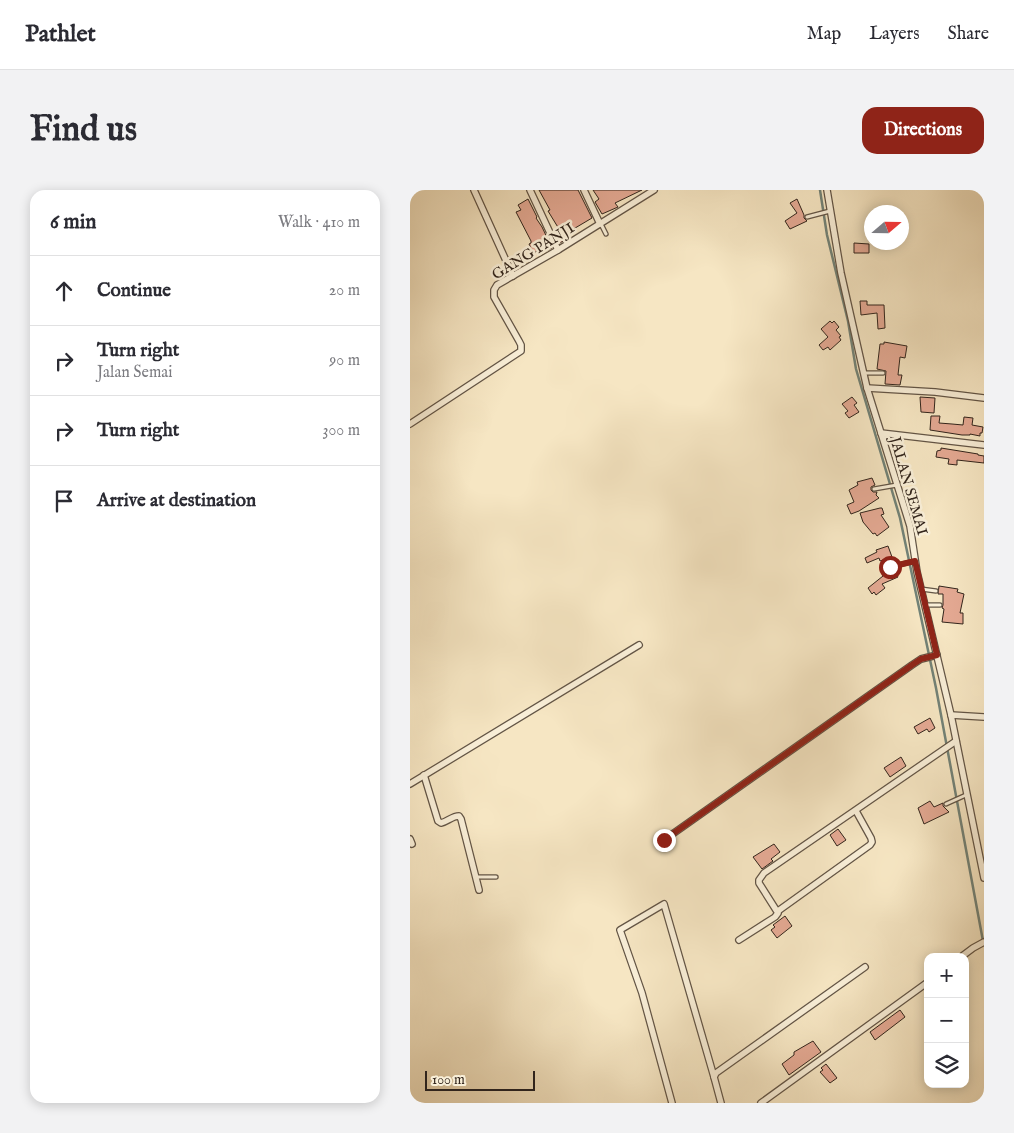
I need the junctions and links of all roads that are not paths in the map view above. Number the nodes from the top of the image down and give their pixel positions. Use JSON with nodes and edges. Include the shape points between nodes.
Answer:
{"nodes":[{"id":1,"x":474,"y":190,"type":"edge"},
{"id":2,"x":530,"y":190,"type":"edge"},
{"id":3,"x":584,"y":190,"type":"edge"},
{"id":4,"x":641,"y":190,"type":"edge"},
{"id":5,"x":654,"y":190,"type":"edge"},
{"id":6,"x":826,"y":190,"type":"edge"},
{"id":7,"x":644,"y":196,"type":"junction"},
{"id":8,"x":828,"y":211,"type":"junction"},
{"id":9,"x":807,"y":217,"type":"dead end"},
{"id":10,"x":600,"y":224,"type":"junction"},
{"id":11,"x":606,"y":234,"type":"dead end"},
{"id":12,"x":558,"y":250,"type":"junction"},
{"id":13,"x":513,"y":276,"type":"junction"},
{"id":14,"x":863,"y":373,"type":"junction"},
{"id":15,"x":883,"y":373,"type":"dead end"},
{"id":16,"x":867,"y":388,"type":"junction"},
{"id":17,"x":984,"y":398,"type":"edge"},
{"id":18,"x":410,"y":424,"type":"edge"},
{"id":19,"x":881,"y":433,"type":"junction"},
{"id":20,"x":984,"y":446,"type":"edge"},
{"id":21,"x":895,"y":486,"type":"junction"},
{"id":22,"x":874,"y":489,"type":"dead end"},
{"id":23,"x":913,"y":562,"type":"junction"},
{"id":24,"x":890,"y":567,"type":"dead end"},
{"id":25,"x":920,"y":589,"type":"junction"},
{"id":26,"x":936,"y":590,"type":"dead end"},
{"id":27,"x":925,"y":605,"type":"junction"},
{"id":28,"x":940,"y":605,"type":"dead end"},
{"id":29,"x":639,"y":645,"type":"dead end"},
{"id":30,"x":935,"y":655,"type":"junction"},
{"id":31,"x":950,"y":714,"type":"junction"},
{"id":32,"x":984,"y":717,"type":"edge"},
{"id":33,"x":955,"y":743,"type":"junction"},
{"id":34,"x":424,"y":776,"type":"junction"},
{"id":35,"x":410,"y":784,"type":"edge"},
{"id":36,"x":965,"y":795,"type":"junction"},
{"id":37,"x":946,"y":804,"type":"dead end"},
{"id":38,"x":856,"y":811,"type":"junction"},
{"id":39,"x":664,"y":840,"type":"dead end"},
{"id":40,"x":476,"y":877,"type":"junction"},
{"id":41,"x":496,"y":877,"type":"dead end"},
{"id":42,"x":984,"y":878,"type":"edge"},
{"id":43,"x":479,"y":890,"type":"dead end"},
{"id":44,"x":778,"y":911,"type":"junction"},
{"id":45,"x":739,"y":940,"type":"dead end"},
{"id":46,"x":983,"y":942,"type":"edge"},
{"id":47,"x":967,"y":953,"type":"edge"},
{"id":48,"x":865,"y":966,"type":"dead end"},
{"id":49,"x":924,"y":985,"type":"edge"},
{"id":50,"x":714,"y":1077,"type":"junction"},
{"id":51,"x":672,"y":1103,"type":"edge"},
{"id":52,"x":721,"y":1103,"type":"edge"},
{"id":53,"x":762,"y":1103,"type":"edge"}],
"edges":[{"from":1,"to":13,"type":"street"},
{"from":2,"to":12,"type":"street"},
{"from":3,"to":10,"type":"street"},
{"from":4,"to":7,"type":"street"},
{"from":5,"to":7,"type":"street","name":"GANG PANJI"},
{"from":6,"to":8,"type":"street","name":"JALAN SEMAI"},
{"from":7,"to":10,"type":"street","name":"GANG PANJI"},
{"from":8,"to":9,"type":"lane"},
{"from":8,"to":14,"type":"street","name":"JALAN SEMAI"},
{"from":10,"to":11,"type":"lane"},
{"from":10,"to":12,"type":"street","name":"GANG PANJI"},
{"from":12,"to":13,"type":"street","name":"GANG PANJI"},
{"from":13,"to":18,"type":"street","name":"GANG PANJI","via":[[497,285],[494,294],[521,351]]},
{"from":14,"to":15,"type":"lane"},
{"from":14,"to":16,"type":"street","name":"JALAN SEMAI"},
{"from":16,"to":17,"type":"street"},
{"from":16,"to":19,"type":"street","name":"JALAN SEMAI"},
{"from":19,"to":20,"type":"street"},
{"from":19,"to":21,"type":"street","name":"JALAN SEMAI"},
{"from":21,"to":22,"type":"lane"},
{"from":21,"to":23,"type":"street","name":"JALAN SEMAI","via":[[910,526]]},
{"from":23,"to":24,"type":"lane"},
{"from":23,"to":25,"type":"street","name":"JALAN SEMAI"},
{"from":25,"to":26,"type":"lane"},
{"from":25,"to":27,"type":"street","name":"JALAN SEMAI"},
{"from":27,"to":28,"type":"lane"},
{"from":27,"to":30,"type":"street","name":"JALAN SEMAI"},
{"from":29,"to":34,"type":"street"},
{"from":30,"to":31,"type":"street","name":"JALAN SEMAI"},
{"from":30,"to":39,"type":"street","via":[[921,659]]},
{"from":31,"to":32,"type":"street"},
{"from":31,"to":33,"type":"street","name":"JALAN SEMAI"},
{"from":33,"to":36,"type":"street","name":"JALAN SEMAI"},
{"from":33,"to":38,"type":"street"},
{"from":34,"to":35,"type":"street"},
{"from":34,"to":40,"type":"street","via":[[438,821],[444,823],[456,816],[461,819]]},
{"from":36,"to":37,"type":"lane"},
{"from":36,"to":42,"type":"street","name":"JALAN SEMAI"},
{"from":38,"to":44,"type":"street","via":[[872,838],[870,845]]},
{"from":38,"to":44,"type":"street","via":[[760,877],[760,885]]},
{"from":40,"to":41,"type":"lane"},
{"from":40,"to":43,"type":"street"},
{"from":44,"to":45,"type":"street","via":[[775,917]]},
{"from":46,"to":47,"type":"street"},
{"from":48,"to":50,"type":"street"},
{"from":49,"to":53,"type":"street"},
{"from":50,"to":51,"type":"street","via":[[664,904],[620,930],[642,993]]},
{"from":50,"to":52,"type":"street"}]}
